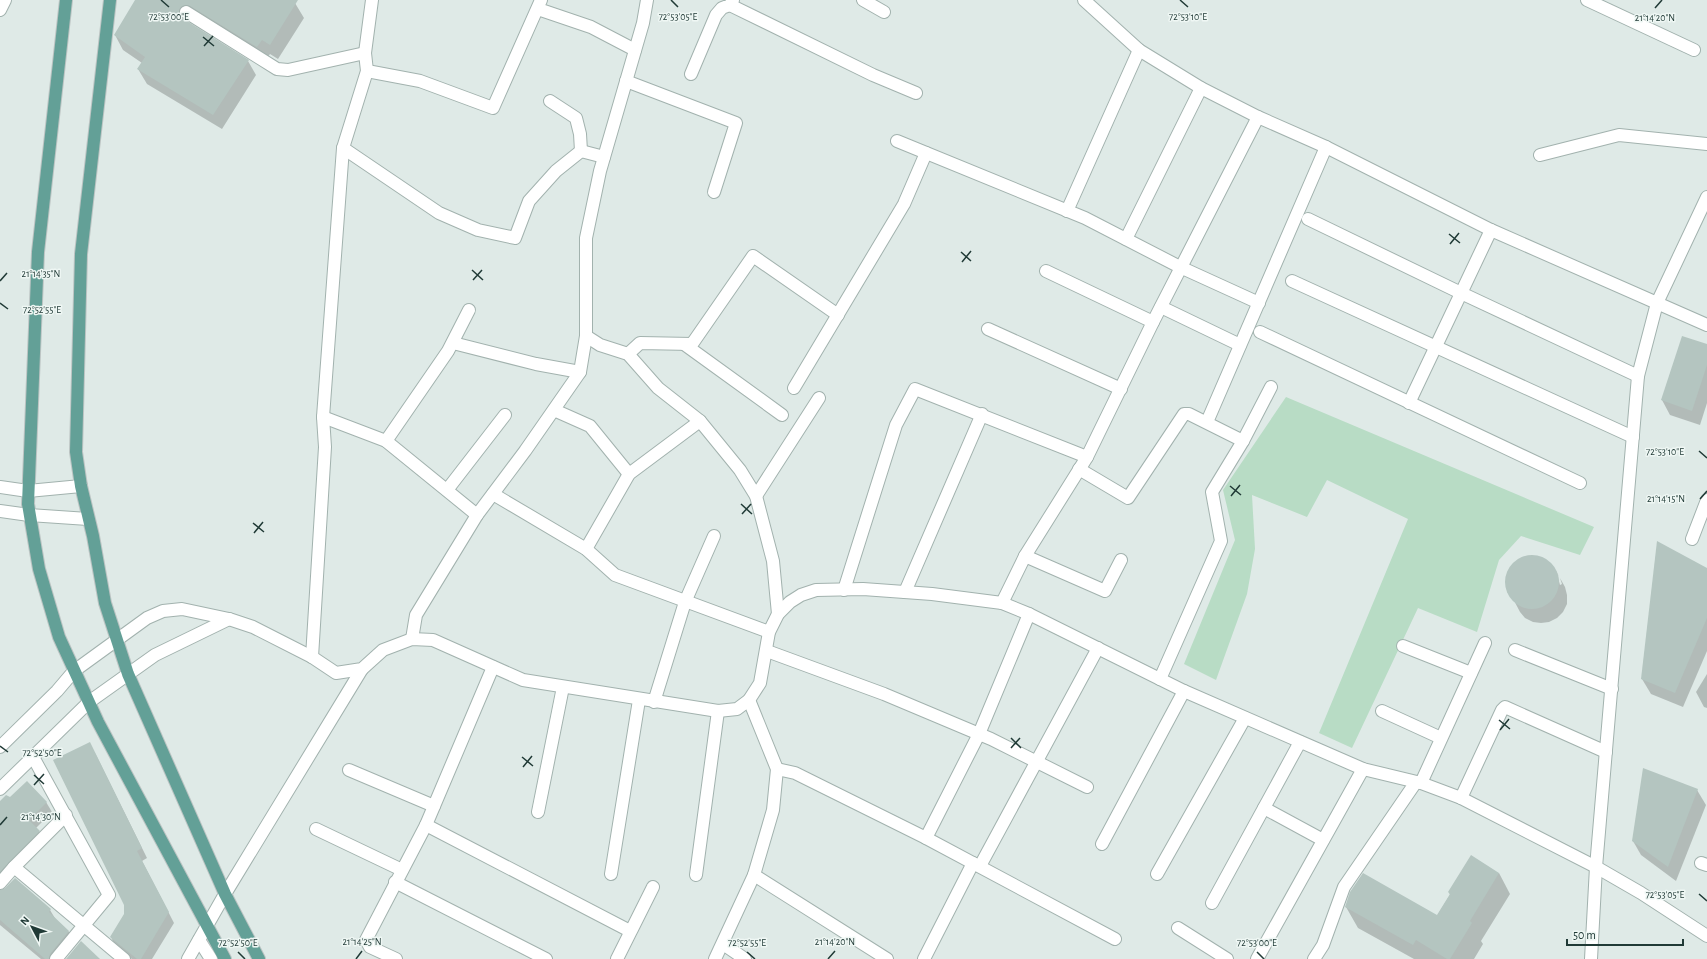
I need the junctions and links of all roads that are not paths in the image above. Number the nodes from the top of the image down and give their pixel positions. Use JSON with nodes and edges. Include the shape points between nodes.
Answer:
{"nodes":[{"id":1,"x":5,"y":0,"type":"edge"},
{"id":2,"x":66,"y":0,"type":"edge"},
{"id":3,"x":110,"y":0,"type":"edge"},
{"id":4,"x":372,"y":0,"type":"edge"},
{"id":5,"x":647,"y":0,"type":"edge"},
{"id":6,"x":863,"y":0,"type":"edge"},
{"id":7,"x":1084,"y":0,"type":"edge"},
{"id":8,"x":1587,"y":0,"type":"edge"},
{"id":9,"x":731,"y":2,"type":"edge"},
{"id":10,"x":540,"y":4,"type":"edge"},
{"id":11,"x":1097,"y":4,"type":"edge"},
{"id":12,"x":1606,"y":4,"type":"edge"},
{"id":13,"x":0,"y":10,"type":"edge"},
{"id":14,"x":186,"y":12,"type":"dead end"},
{"id":15,"x":884,"y":12,"type":"dead end"},
{"id":16,"x":635,"y":50,"type":"junction"},
{"id":17,"x":1139,"y":50,"type":"junction"},
{"id":18,"x":1694,"y":50,"type":"dead end"},
{"id":19,"x":365,"y":53,"type":"junction"},
{"id":20,"x":367,"y":72,"type":"junction"},
{"id":21,"x":691,"y":74,"type":"dead end"},
{"id":22,"x":626,"y":81,"type":"junction"},
{"id":23,"x":1201,"y":88,"type":"junction"},
{"id":24,"x":916,"y":93,"type":"dead end"},
{"id":25,"x":550,"y":101,"type":"dead end"},
{"id":26,"x":1258,"y":117,"type":"junction"},
{"id":27,"x":898,"y":141,"type":"dead end"},
{"id":28,"x":1707,"y":144,"type":"edge"},
{"id":29,"x":1326,"y":147,"type":"junction"},
{"id":30,"x":343,"y":148,"type":"junction"},
{"id":31,"x":581,"y":151,"type":"junction"},
{"id":32,"x":926,"y":153,"type":"junction"},
{"id":33,"x":1540,"y":155,"type":"dead end"},
{"id":34,"x":604,"y":157,"type":"junction"},
{"id":35,"x":714,"y":192,"type":"dead end"},
{"id":36,"x":1707,"y":197,"type":"edge"},
{"id":37,"x":1067,"y":211,"type":"junction"},
{"id":38,"x":1308,"y":219,"type":"dead end"},
{"id":39,"x":1491,"y":230,"type":"junction"},
{"id":40,"x":1126,"y":239,"type":"junction"},
{"id":41,"x":1180,"y":266,"type":"junction"},
{"id":42,"x":1046,"y":271,"type":"dead end"},
{"id":43,"x":1292,"y":281,"type":"dead end"},
{"id":44,"x":1461,"y":293,"type":"junction"},
{"id":45,"x":1258,"y":303,"type":"junction"},
{"id":46,"x":1657,"y":303,"type":"junction"},
{"id":47,"x":1161,"y":307,"type":"junction"},
{"id":48,"x":469,"y":310,"type":"dead end"},
{"id":49,"x":838,"y":315,"type":"junction"},
{"id":50,"x":1152,"y":322,"type":"junction"},
{"id":51,"x":1707,"y":326,"type":"edge"},
{"id":52,"x":988,"y":329,"type":"dead end"},
{"id":53,"x":1260,"y":332,"type":"dead end"},
{"id":54,"x":586,"y":336,"type":"junction"},
{"id":55,"x":452,"y":343,"type":"junction"},
{"id":56,"x":684,"y":344,"type":"junction"},
{"id":57,"x":1240,"y":345,"type":"junction"},
{"id":58,"x":1435,"y":348,"type":"junction"},
{"id":59,"x":628,"y":354,"type":"junction"},
{"id":60,"x":580,"y":372,"type":"junction"},
{"id":61,"x":1638,"y":376,"type":"junction"},
{"id":62,"x":1271,"y":387,"type":"dead end"},
{"id":63,"x":794,"y":388,"type":"dead end"},
{"id":64,"x":1121,"y":389,"type":"junction"},
{"id":65,"x":819,"y":398,"type":"dead end"},
{"id":66,"x":1409,"y":403,"type":"junction"},
{"id":67,"x":554,"y":410,"type":"junction"},
{"id":68,"x":982,"y":414,"type":"junction"},
{"id":69,"x":505,"y":415,"type":"dead end"},
{"id":70,"x":782,"y":415,"type":"dead end"},
{"id":71,"x":323,"y":416,"type":"junction"},
{"id":72,"x":700,"y":421,"type":"junction"},
{"id":73,"x":1207,"y":422,"type":"junction"},
{"id":74,"x":1633,"y":437,"type":"junction"},
{"id":75,"x":386,"y":441,"type":"junction"},
{"id":76,"x":1243,"y":441,"type":"junction"},
{"id":77,"x":1087,"y":456,"type":"junction"},
{"id":78,"x":1079,"y":469,"type":"junction"},
{"id":79,"x":629,"y":474,"type":"junction"},
{"id":80,"x":1580,"y":483,"type":"dead end"},
{"id":81,"x":0,"y":486,"type":"edge"},
{"id":82,"x":81,"y":486,"type":"junction"},
{"id":83,"x":447,"y":490,"type":"junction"},
{"id":84,"x":28,"y":491,"type":"junction"},
{"id":85,"x":493,"y":494,"type":"junction"},
{"id":86,"x":756,"y":496,"type":"junction"},
{"id":87,"x":1707,"y":500,"type":"edge"},
{"id":88,"x":0,"y":511,"type":"edge"},
{"id":89,"x":29,"y":515,"type":"junction"},
{"id":90,"x":477,"y":515,"type":"junction"},
{"id":91,"x":88,"y":519,"type":"junction"},
{"id":92,"x":714,"y":536,"type":"dead end"},
{"id":93,"x":1692,"y":539,"type":"dead end"},
{"id":94,"x":586,"y":549,"type":"junction"},
{"id":95,"x":1026,"y":556,"type":"junction"},
{"id":96,"x":1121,"y":560,"type":"dead end"},
{"id":97,"x":844,"y":590,"type":"junction"},
{"id":98,"x":905,"y":592,"type":"junction"},
{"id":99,"x":685,"y":602,"type":"junction"},
{"id":100,"x":1002,"y":603,"type":"junction"},
{"id":101,"x":778,"y":614,"type":"junction"},
{"id":102,"x":1029,"y":614,"type":"junction"},
{"id":103,"x":229,"y":619,"type":"junction"},
{"id":104,"x":769,"y":632,"type":"junction"},
{"id":105,"x":116,"y":639,"type":"junction"},
{"id":106,"x":412,"y":639,"type":"junction"},
{"id":107,"x":1485,"y":643,"type":"dead end"},
{"id":108,"x":1403,"y":646,"type":"dead end"},
{"id":109,"x":1098,"y":648,"type":"junction"},
{"id":110,"x":1515,"y":650,"type":"dead end"},
{"id":111,"x":767,"y":651,"type":"junction"},
{"id":112,"x":312,"y":657,"type":"junction"},
{"id":113,"x":493,"y":667,"type":"junction"},
{"id":114,"x":362,"y":669,"type":"junction"},
{"id":115,"x":74,"y":671,"type":"junction"},
{"id":116,"x":1471,"y":673,"type":"junction"},
{"id":117,"x":128,"y":674,"type":"junction"},
{"id":118,"x":1160,"y":679,"type":"junction"},
{"id":119,"x":563,"y":687,"type":"junction"},
{"id":120,"x":1612,"y":689,"type":"junction"},
{"id":121,"x":1184,"y":691,"type":"junction"},
{"id":122,"x":639,"y":700,"type":"junction"},
{"id":123,"x":749,"y":700,"type":"junction"},
{"id":124,"x":89,"y":702,"type":"junction"},
{"id":125,"x":654,"y":702,"type":"junction"},
{"id":126,"x":718,"y":711,"type":"junction"},
{"id":127,"x":1382,"y":712,"type":"dead end"},
{"id":128,"x":1245,"y":718,"type":"junction"},
{"id":129,"x":979,"y":734,"type":"junction"},
{"id":130,"x":1441,"y":738,"type":"junction"},
{"id":131,"x":1300,"y":742,"type":"junction"},
{"id":132,"x":0,"y":748,"type":"edge"},
{"id":133,"x":1606,"y":752,"type":"junction"},
{"id":134,"x":33,"y":757,"type":"junction"},
{"id":135,"x":1037,"y":761,"type":"junction"},
{"id":136,"x":777,"y":769,"type":"junction"},
{"id":137,"x":1362,"y":769,"type":"junction"},
{"id":138,"x":349,"y":770,"type":"dead end"},
{"id":139,"x":1419,"y":783,"type":"junction"},
{"id":140,"x":1087,"y":787,"type":"dead end"},
{"id":141,"x":0,"y":789,"type":"edge"},
{"id":142,"x":1461,"y":798,"type":"junction"},
{"id":143,"x":434,"y":806,"type":"junction"},
{"id":144,"x":1264,"y":808,"type":"junction"},
{"id":145,"x":538,"y":812,"type":"dead end"},
{"id":146,"x":66,"y":815,"type":"junction"},
{"id":147,"x":426,"y":825,"type":"junction"},
{"id":148,"x":316,"y":829,"type":"dead end"},
{"id":149,"x":926,"y":838,"type":"junction"},
{"id":150,"x":1323,"y":840,"type":"junction"},
{"id":151,"x":1102,"y":844,"type":"dead end"},
{"id":152,"x":976,"y":865,"type":"junction"},
{"id":153,"x":14,"y":867,"type":"junction"},
{"id":154,"x":1596,"y":867,"type":"junction"},
{"id":155,"x":402,"y":870,"type":"junction"},
{"id":156,"x":611,"y":874,"type":"dead end"},
{"id":157,"x":1157,"y":874,"type":"dead end"},
{"id":158,"x":696,"y":875,"type":"dead end"},
{"id":159,"x":754,"y":876,"type":"junction"},
{"id":160,"x":395,"y":882,"type":"junction"},
{"id":161,"x":0,"y":883,"type":"edge"},
{"id":162,"x":652,"y":887,"type":"dead end"},
{"id":163,"x":225,"y":894,"type":"junction"},
{"id":164,"x":1212,"y":903,"type":"dead end"},
{"id":165,"x":85,"y":926,"type":"junction"},
{"id":166,"x":207,"y":927,"type":"junction"},
{"id":167,"x":1178,"y":928,"type":"dead end"},
{"id":168,"x":630,"y":931,"type":"junction"},
{"id":169,"x":1707,"y":936,"type":"edge"},
{"id":170,"x":1115,"y":939,"type":"dead end"},
{"id":171,"x":199,"y":940,"type":"junction"},
{"id":172,"x":723,"y":944,"type":"junction"},
{"id":173,"x":56,"y":959,"type":"edge"},
{"id":174,"x":124,"y":959,"type":"edge"},
{"id":175,"x":188,"y":959,"type":"edge"},
{"id":176,"x":211,"y":959,"type":"edge"},
{"id":177,"x":225,"y":959,"type":"edge"},
{"id":178,"x":259,"y":959,"type":"edge"},
{"id":179,"x":396,"y":959,"type":"edge"},
{"id":180,"x":544,"y":959,"type":"edge"},
{"id":181,"x":617,"y":959,"type":"edge"},
{"id":182,"x":715,"y":959,"type":"edge"},
{"id":183,"x":745,"y":959,"type":"edge"},
{"id":184,"x":888,"y":959,"type":"edge"},
{"id":185,"x":924,"y":959,"type":"edge"},
{"id":186,"x":1227,"y":959,"type":"edge"},
{"id":187,"x":1257,"y":959,"type":"edge"},
{"id":188,"x":1314,"y":959,"type":"edge"},
{"id":189,"x":1591,"y":959,"type":"edge"}],
"edges":[{"from":1,"to":13,"type":"street"},
{"from":2,"to":84,"type":"main road","via":[[38,252]]},
{"from":3,"to":82,"type":"main road","via":[[81,254],[76,452]]},
{"from":4,"to":19,"type":"street"},
{"from":5,"to":16,"type":"street"},
{"from":6,"to":15,"type":"street"},
{"from":7,"to":11,"type":"street"},
{"from":8,"to":12,"type":"street"},
{"from":9,"to":21,"type":"street","via":[[716,15]]},
{"from":9,"to":24,"type":"street","via":[[873,75]]},
{"from":10,"to":16,"type":"street"},
{"from":10,"to":20,"type":"street","via":[[493,108],[420,81]]},
{"from":11,"to":17,"type":"street"},
{"from":12,"to":18,"type":"street"},
{"from":14,"to":19,"type":"street","via":[[281,70]]},
{"from":16,"to":22,"type":"street"},
{"from":17,"to":23,"type":"street"},
{"from":17,"to":37,"type":"street"},
{"from":19,"to":20,"type":"street"},
{"from":20,"to":30,"type":"street"},
{"from":22,"to":34,"type":"street"},
{"from":22,"to":35,"type":"street","via":[[736,123]]},
{"from":23,"to":26,"type":"street"},
{"from":23,"to":40,"type":"street"},
{"from":25,"to":31,"type":"street","via":[[576,118]]},
{"from":26,"to":29,"type":"street"},
{"from":26,"to":41,"type":"street"},
{"from":27,"to":32,"type":"street"},
{"from":28,"to":33,"type":"street","via":[[1619,135]]},
{"from":29,"to":39,"type":"street"},
{"from":29,"to":45,"type":"street"},
{"from":30,"to":31,"type":"street","via":[[439,213],[478,230],[515,238],[529,201],[556,171]]},
{"from":30,"to":71,"type":"street"},
{"from":31,"to":34,"type":"street"},
{"from":32,"to":37,"type":"street"},
{"from":32,"to":49,"type":"street","via":[[904,204]]},
{"from":34,"to":54,"type":"street","via":[[586,238]]},
{"from":36,"to":46,"type":"street"},
{"from":37,"to":40,"type":"street"},
{"from":38,"to":44,"type":"street"},
{"from":39,"to":44,"type":"street"},
{"from":39,"to":46,"type":"street"},
{"from":40,"to":41,"type":"street"},
{"from":41,"to":45,"type":"street"},
{"from":41,"to":47,"type":"street"},
{"from":42,"to":50,"type":"street"},
{"from":43,"to":58,"type":"street"},
{"from":44,"to":58,"type":"street"},
{"from":44,"to":61,"type":"street"},
{"from":45,"to":57,"type":"street"},
{"from":46,"to":51,"type":"street"},
{"from":46,"to":61,"type":"street"},
{"from":47,"to":50,"type":"street"},
{"from":47,"to":57,"type":"street"},
{"from":48,"to":55,"type":"street"},
{"from":49,"to":56,"type":"street","via":[[753,256],[692,344]]},
{"from":49,"to":63,"type":"street"},
{"from":50,"to":64,"type":"street"},
{"from":52,"to":64,"type":"street"},
{"from":53,"to":66,"type":"street"},
{"from":54,"to":59,"type":"street","via":[[600,345]]},
{"from":54,"to":60,"type":"street"},
{"from":55,"to":60,"type":"street"},
{"from":55,"to":75,"type":"street"},
{"from":56,"to":59,"type":"street","via":[[640,343]]},
{"from":56,"to":70,"type":"street"},
{"from":57,"to":73,"type":"street"},
{"from":58,"to":66,"type":"street"},
{"from":58,"to":74,"type":"street"},
{"from":59,"to":72,"type":"street","via":[[658,388]]},
{"from":60,"to":67,"type":"street"},
{"from":61,"to":74,"type":"street"},
{"from":62,"to":76,"type":"street"},
{"from":64,"to":77,"type":"street"},
{"from":65,"to":86,"type":"street"},
{"from":66,"to":80,"type":"street"},
{"from":67,"to":79,"type":"street","via":[[590,426]]},
{"from":67,"to":85,"type":"street"},
{"from":68,"to":77,"type":"street"},
{"from":68,"to":97,"type":"street","via":[[916,389],[896,425]]},
{"from":68,"to":98,"type":"street"},
{"from":69,"to":83,"type":"street"},
{"from":71,"to":75,"type":"street"},
{"from":71,"to":112,"type":"street","via":[[325,447]]},
{"from":72,"to":79,"type":"street"},
{"from":72,"to":86,"type":"street","via":[[740,470]]},
{"from":73,"to":76,"type":"street"},
{"from":73,"to":78,"type":"street","via":[[1186,413],[1181,416],[1128,498]]},
{"from":74,"to":120,"type":"street"},
{"from":75,"to":83,"type":"street"},
{"from":76,"to":118,"type":"street","via":[[1212,492],[1221,541]]},
{"from":77,"to":78,"type":"street"},
{"from":78,"to":95,"type":"street"},
{"from":79,"to":94,"type":"street"},
{"from":81,"to":84,"type":"street"},
{"from":82,"to":84,"type":"street"},
{"from":82,"to":91,"type":"main road"},
{"from":83,"to":90,"type":"street"},
{"from":84,"to":89,"type":"main road"},
{"from":85,"to":90,"type":"street"},
{"from":85,"to":94,"type":"street"},
{"from":86,"to":101,"type":"street","via":[[773,561]]},
{"from":87,"to":93,"type":"street"},
{"from":88,"to":89,"type":"street"},
{"from":89,"to":91,"type":"street"},
{"from":89,"to":115,"type":"main road","via":[[39,569],[59,637]]},
{"from":90,"to":106,"type":"street","via":[[416,616]]},
{"from":91,"to":105,"type":"main road","via":[[105,602]]},
{"from":92,"to":99,"type":"street"},
{"from":94,"to":99,"type":"street","via":[[615,575]]},
{"from":95,"to":96,"type":"street","via":[[1105,591]]},
{"from":95,"to":100,"type":"street"},
{"from":97,"to":98,"type":"street"},
{"from":97,"to":101,"type":"street","via":[[816,590],[801,595]]},
{"from":98,"to":100,"type":"street"},
{"from":99,"to":104,"type":"street"},
{"from":99,"to":125,"type":"street"},
{"from":100,"to":102,"type":"street"},
{"from":101,"to":104,"type":"street"},
{"from":102,"to":109,"type":"street"},
{"from":102,"to":129,"type":"street"},
{"from":103,"to":105,"type":"street","via":[[182,609],[163,611],[146,618]]},
{"from":103,"to":112,"type":"street","via":[[253,627]]},
{"from":103,"to":117,"type":"street","via":[[156,655]]},
{"from":104,"to":111,"type":"street"},
{"from":105,"to":115,"type":"street"},
{"from":105,"to":117,"type":"main road"},
{"from":106,"to":113,"type":"street","via":[[433,640]]},
{"from":106,"to":114,"type":"street","via":[[383,650]]},
{"from":107,"to":116,"type":"street"},
{"from":108,"to":116,"type":"street"},
{"from":109,"to":118,"type":"street"},
{"from":109,"to":135,"type":"street"},
{"from":110,"to":120,"type":"street"},
{"from":111,"to":123,"type":"street","via":[[760,683]]},
{"from":111,"to":129,"type":"street","via":[[884,694]]},
{"from":112,"to":114,"type":"street","via":[[336,673]]},
{"from":113,"to":119,"type":"street","via":[[523,680]]},
{"from":113,"to":143,"type":"street"},
{"from":114,"to":163,"type":"street"},
{"from":115,"to":124,"type":"main road"},
{"from":115,"to":132,"type":"street"},
{"from":116,"to":130,"type":"street"},
{"from":117,"to":124,"type":"street"},
{"from":117,"to":163,"type":"main road"},
{"from":118,"to":121,"type":"street"},
{"from":119,"to":122,"type":"street"},
{"from":119,"to":145,"type":"street"},
{"from":120,"to":133,"type":"street"},
{"from":121,"to":128,"type":"street"},
{"from":121,"to":151,"type":"street"},
{"from":122,"to":125,"type":"street"},
{"from":122,"to":156,"type":"street"},
{"from":123,"to":126,"type":"street","via":[[737,709]]},
{"from":123,"to":136,"type":"street"},
{"from":124,"to":134,"type":"street"},
{"from":124,"to":166,"type":"main road"},
{"from":125,"to":126,"type":"street"},
{"from":126,"to":158,"type":"street"},
{"from":127,"to":130,"type":"street"},
{"from":128,"to":131,"type":"street"},
{"from":128,"to":157,"type":"street"},
{"from":129,"to":135,"type":"street"},
{"from":129,"to":149,"type":"street"},
{"from":130,"to":139,"type":"street"},
{"from":131,"to":137,"type":"street"},
{"from":131,"to":144,"type":"street"},
{"from":133,"to":142,"type":"street","via":[[1505,707]]},
{"from":133,"to":154,"type":"street"},
{"from":134,"to":141,"type":"street"},
{"from":134,"to":146,"type":"street"},
{"from":135,"to":140,"type":"street"},
{"from":135,"to":152,"type":"street"},
{"from":136,"to":149,"type":"street","via":[[795,773]]},
{"from":136,"to":159,"type":"street","via":[[773,810]]},
{"from":137,"to":139,"type":"street"},
{"from":137,"to":150,"type":"street"},
{"from":138,"to":143,"type":"street"},
{"from":139,"to":142,"type":"street"},
{"from":139,"to":188,"type":"street","via":[[1344,887],[1323,945]]},
{"from":142,"to":154,"type":"street"},
{"from":143,"to":147,"type":"street"},
{"from":144,"to":150,"type":"street"},
{"from":144,"to":164,"type":"street"},
{"from":146,"to":153,"type":"street"},
{"from":146,"to":165,"type":"street","via":[[109,895]]},
{"from":147,"to":155,"type":"street"},
{"from":147,"to":168,"type":"street"},
{"from":148,"to":155,"type":"street"},
{"from":149,"to":152,"type":"street"},
{"from":150,"to":187,"type":"street"},
{"from":152,"to":170,"type":"street"},
{"from":152,"to":185,"type":"street"},
{"from":153,"to":161,"type":"street"},
{"from":153,"to":165,"type":"street"},
{"from":154,"to":169,"type":"street"},
{"from":154,"to":189,"type":"street"},
{"from":155,"to":160,"type":"street"},
{"from":159,"to":172,"type":"street"},
{"from":159,"to":184,"type":"street"},
{"from":160,"to":179,"type":"street","via":[[366,940],[370,947]]},
{"from":160,"to":180,"type":"street"},
{"from":162,"to":168,"type":"street"},
{"from":163,"to":166,"type":"street"},
{"from":163,"to":178,"type":"main road"},
{"from":165,"to":173,"type":"street"},
{"from":165,"to":174,"type":"street"},
{"from":166,"to":171,"type":"street"},
{"from":166,"to":177,"type":"main road"},
{"from":167,"to":186,"type":"street"},
{"from":168,"to":181,"type":"street"},
{"from":171,"to":175,"type":"street"},
{"from":171,"to":176,"type":"street"},
{"from":172,"to":182,"type":"street"},
{"from":172,"to":183,"type":"street"}]}
